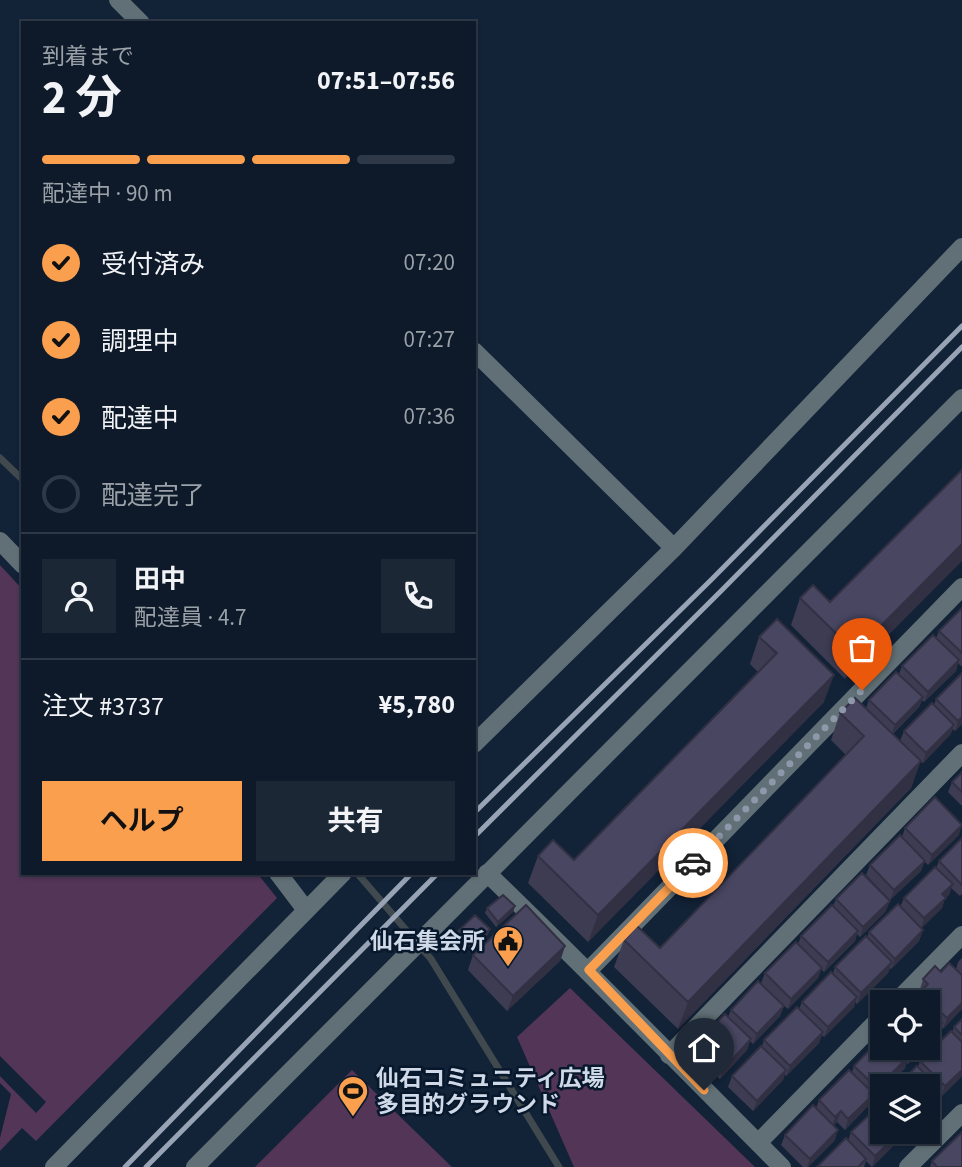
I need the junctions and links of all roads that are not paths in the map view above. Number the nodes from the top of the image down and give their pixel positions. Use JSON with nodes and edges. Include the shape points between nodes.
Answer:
{"nodes":[{"id":1,"x":118,"y":0,"type":"edge"},
{"id":2,"x":139,"y":21,"type":"edge"},
{"id":3,"x":962,"y":247,"type":"edge"},
{"id":4,"x":476,"y":353,"type":"edge"},
{"id":5,"x":962,"y":398,"type":"edge"},
{"id":6,"x":0,"y":541,"type":"edge"},
{"id":7,"x":674,"y":548,"type":"junction"},
{"id":8,"x":21,"y":563,"type":"edge"},
{"id":9,"x":962,"y":587,"type":"edge"},
{"id":10,"x":476,"y":742,"type":"edge"},
{"id":11,"x":962,"y":753,"type":"edge"},
{"id":12,"x":487,"y":873,"type":"junction"},
{"id":13,"x":280,"y":875,"type":"edge"},
{"id":14,"x":338,"y":879,"type":"edge"},
{"id":15,"x":306,"y":910,"type":"junction"},
{"id":16,"x":962,"y":935,"type":"edge"},
{"id":17,"x":589,"y":970,"type":"junction"},
{"id":18,"x":908,"y":990,"type":"edge"},
{"id":19,"x":870,"y":1028,"type":"edge"},
{"id":20,"x":669,"y":1055,"type":"junction"},
{"id":21,"x":962,"y":1113,"type":"edge"},
{"id":22,"x":758,"y":1143,"type":"junction"},
{"id":23,"x":54,"y":1167,"type":"edge"},
{"id":24,"x":195,"y":1167,"type":"edge"},
{"id":25,"x":782,"y":1167,"type":"edge"},
{"id":26,"x":908,"y":1167,"type":"edge"}],
"edges":[{"from":1,"to":2,"type":"street"},
{"from":3,"to":7,"type":"street"},
{"from":4,"to":7,"type":"street"},
{"from":5,"to":12,"type":"street"},
{"from":6,"to":8,"type":"street"},
{"from":7,"to":10,"type":"street"},
{"from":9,"to":17,"type":"street"},
{"from":11,"to":20,"type":"street"},
{"from":12,"to":17,"type":"street"},
{"from":12,"to":24,"type":"street"},
{"from":13,"to":15,"type":"street"},
{"from":14,"to":15,"type":"street"},
{"from":15,"to":23,"type":"street"},
{"from":16,"to":18,"type":"street"},
{"from":17,"to":20,"type":"street"},
{"from":19,"to":22,"type":"street"},
{"from":20,"to":22,"type":"street"},
{"from":21,"to":26,"type":"street"},
{"from":22,"to":25,"type":"street"}]}
